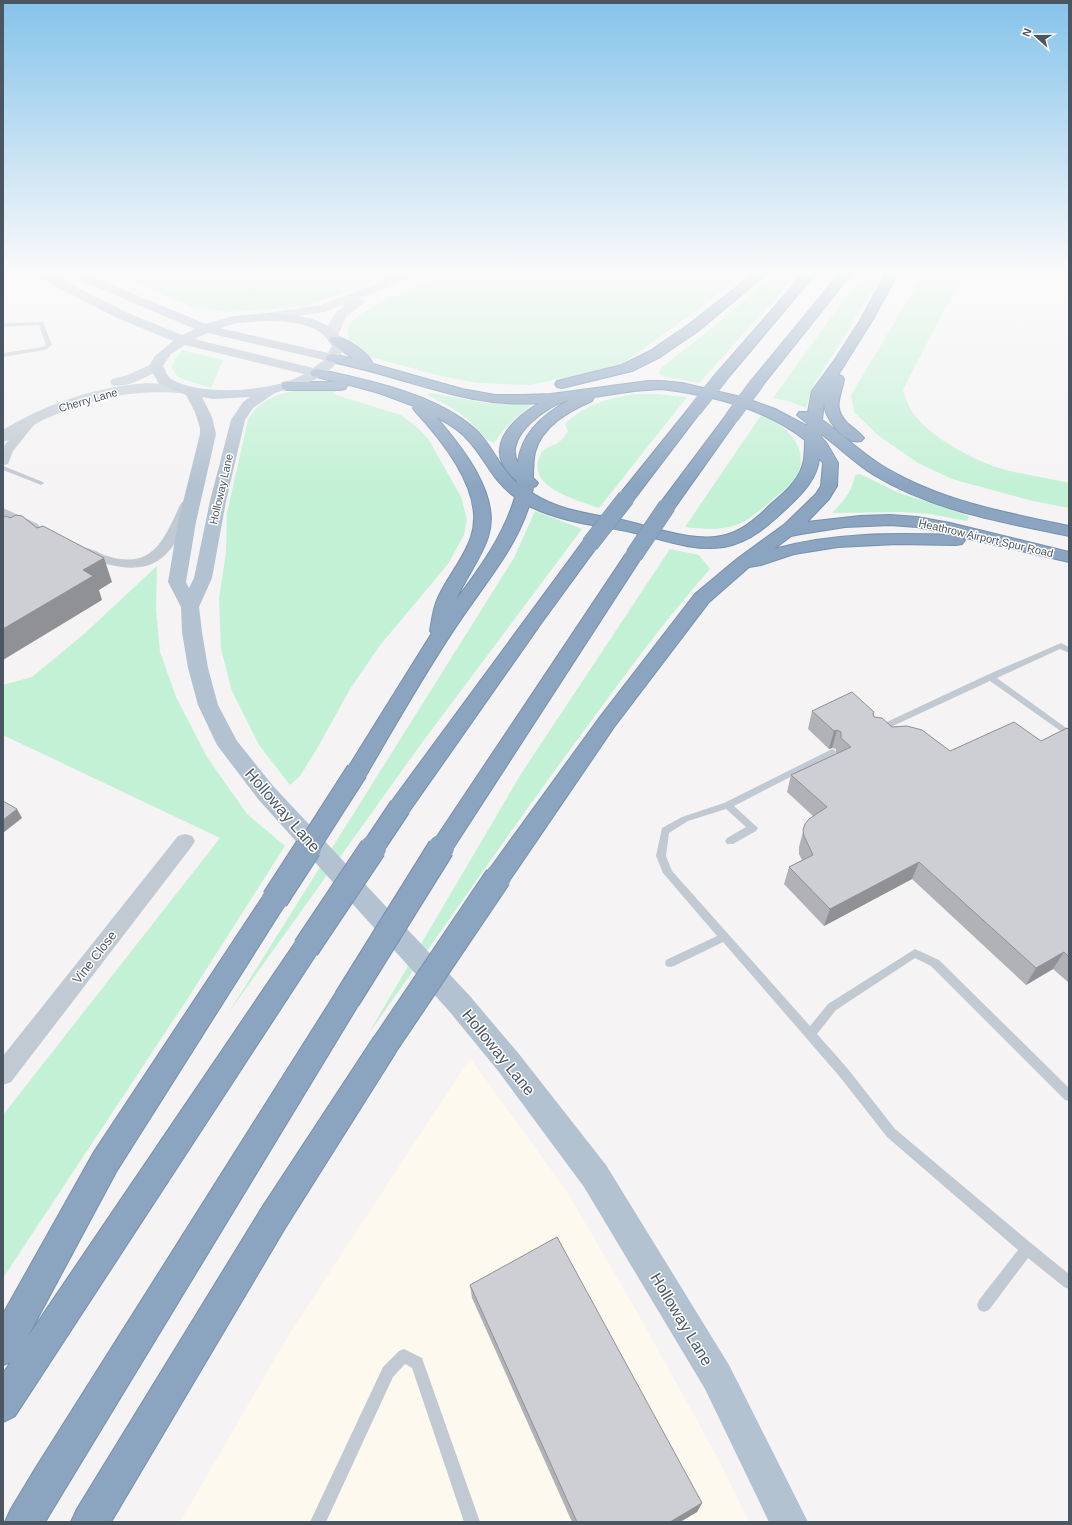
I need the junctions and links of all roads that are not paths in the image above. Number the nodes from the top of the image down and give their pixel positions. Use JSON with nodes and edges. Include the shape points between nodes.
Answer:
{"nodes":[{"id":1,"x":49,"y":344,"type":"edge"},
{"id":2,"x":151,"y":344,"type":"edge"},
{"id":3,"x":177,"y":344,"type":"edge"},
{"id":4,"x":199,"y":344,"type":"edge"},
{"id":5,"x":275,"y":344,"type":"edge"},
{"id":6,"x":338,"y":344,"type":"edge"},
{"id":7,"x":344,"y":344,"type":"edge"},
{"id":8,"x":669,"y":344,"type":"edge"},
{"id":9,"x":682,"y":344,"type":"edge"},
{"id":10,"x":748,"y":344,"type":"edge"},
{"id":11,"x":788,"y":344,"type":"edge"},
{"id":12,"x":851,"y":344,"type":"edge"},
{"id":13,"x":3,"y":355,"type":"edge"},
{"id":14,"x":155,"y":355,"type":"junction"},
{"id":15,"x":333,"y":358,"type":"junction"},
{"id":16,"x":842,"y":359,"type":"junction"},
{"id":17,"x":373,"y":368,"type":"junction"},
{"id":18,"x":318,"y":373,"type":"junction"},
{"id":19,"x":400,"y":375,"type":"junction"},
{"id":20,"x":283,"y":387,"type":"junction"},
{"id":21,"x":381,"y":390,"type":"junction"},
{"id":22,"x":186,"y":391,"type":"junction"},
{"id":23,"x":607,"y":391,"type":"junction"},
{"id":24,"x":559,"y":397,"type":"junction"},
{"id":25,"x":411,"y":400,"type":"junction"},
{"id":26,"x":32,"y":420,"type":"junction"},
{"id":27,"x":3,"y":423,"type":"edge"},
{"id":28,"x":814,"y":429,"type":"junction"},
{"id":29,"x":3,"y":437,"type":"edge"},
{"id":30,"x":3,"y":461,"type":"edge"},
{"id":31,"x":3,"y":468,"type":"edge"},
{"id":32,"x":198,"y":482,"type":"junction"},
{"id":33,"x":41,"y":483,"type":"dead end"},
{"id":34,"x":524,"y":488,"type":"junction"},
{"id":35,"x":3,"y":512,"type":"edge"},
{"id":36,"x":1069,"y":528,"type":"edge"},
{"id":37,"x":1069,"y":531,"type":"edge"},
{"id":38,"x":786,"y":532,"type":"junction"},
{"id":39,"x":44,"y":533,"type":"edge"},
{"id":40,"x":736,"y":538,"type":"junction"},
{"id":41,"x":995,"y":540,"type":"junction"},
{"id":42,"x":72,"y":546,"type":"edge"},
{"id":43,"x":1069,"y":556,"type":"edge"},
{"id":44,"x":741,"y":565,"type":"junction"},
{"id":45,"x":190,"y":607,"type":"junction"},
{"id":46,"x":438,"y":638,"type":"junction"},
{"id":47,"x":1069,"y":639,"type":"edge"},
{"id":48,"x":1059,"y":646,"type":"junction"},
{"id":49,"x":1069,"y":650,"type":"edge"},
{"id":50,"x":990,"y":677,"type":"junction"},
{"id":51,"x":873,"y":732,"type":"edge"},
{"id":52,"x":1069,"y":734,"type":"edge"},
{"id":53,"x":832,"y":752,"type":"dead end"},
{"id":54,"x":727,"y":805,"type":"junction"},
{"id":55,"x":185,"y":841,"type":"dead end"},
{"id":56,"x":730,"y":841,"type":"dead end"},
{"id":57,"x":724,"y":937,"type":"junction"},
{"id":58,"x":670,"y":963,"type":"dead end"},
{"id":59,"x":810,"y":1034,"type":"junction"},
{"id":60,"x":3,"y":1074,"type":"edge"},
{"id":61,"x":1069,"y":1096,"type":"edge"},
{"id":62,"x":1027,"y":1249,"type":"junction"},
{"id":63,"x":1069,"y":1282,"type":"edge"},
{"id":64,"x":984,"y":1305,"type":"dead end"},
{"id":65,"x":3,"y":1348,"type":"edge"},
{"id":66,"x":3,"y":1404,"type":"edge"},
{"id":67,"x":24,"y":1522,"type":"edge"},
{"id":68,"x":90,"y":1522,"type":"edge"},
{"id":69,"x":318,"y":1522,"type":"edge"},
{"id":70,"x":472,"y":1522,"type":"edge"},
{"id":71,"x":789,"y":1522,"type":"edge"}],
"edges":[{"from":1,"to":13,"type":"lane","via":[[45,348]]},
{"from":2,"to":14,"type":"main road"},
{"from":3,"to":14,"type":"main road"},
{"from":4,"to":18,"type":"main road"},
{"from":5,"to":15,"type":"main road"},
{"from":6,"to":15,"type":"main road"},
{"from":7,"to":17,"type":"highway"},
{"from":8,"to":19,"type":"highway","via":[[637,363],[611,373],[557,385],[498,389]]},
{"from":9,"to":24,"type":"highway","via":[[652,366]]},
{"from":10,"to":66,"type":"highway","bridge":true,"via":[[590,544],[400,807]]},
{"from":11,"to":67,"type":"highway","bridge":true,"via":[[667,506],[442,847]]},
{"from":12,"to":16,"type":"highway"},
{"from":14,"to":22,"type":"main road","via":[[158,373],[165,381]]},
{"from":14,"to":27,"type":"street","name":"Cherry Lane","via":[[133,378],[56,399]]},
{"from":15,"to":17,"type":"highway"},
{"from":15,"to":18,"type":"main road"},
{"from":16,"to":28,"type":"highway","via":[[820,391],[816,403]]},
{"from":16,"to":36,"type":"highway","via":[[830,406],[836,419],[842,427],[895,467],[912,477],[974,500]]},
{"from":17,"to":19,"type":"highway"},
{"from":18,"to":20,"type":"main road","via":[[300,383]]},
{"from":18,"to":21,"type":"highway"},
{"from":19,"to":24,"type":"highway","via":[[459,392],[492,398],[532,400]]},
{"from":20,"to":21,"type":"highway","via":[[349,387]]},
{"from":20,"to":22,"type":"main road","via":[[233,395]]},
{"from":20,"to":45,"type":"main road","name":"Holloway Lane","via":[[264,395],[248,406],[238,420],[218,501],[203,578]]},
{"from":21,"to":25,"type":"highway"},
{"from":22,"to":26,"type":"street","name":"Cherry Lane","via":[[146,387],[114,391]]},
{"from":22,"to":32,"type":"main road","name":"Holloway Lane","via":[[204,412],[207,422],[208,434]]},
{"from":23,"to":24,"type":"highway"},
{"from":23,"to":28,"type":"highway","name":"Heathrow Airport Spur Road","via":[[661,385],[691,388],[726,396],[798,426]]},
{"from":23,"to":34,"type":"highway","via":[[562,412],[541,429],[527,453]]},
{"from":24,"to":34,"type":"highway","via":[[521,424],[506,444],[508,459]]},
{"from":25,"to":34,"type":"highway","via":[[431,407],[466,429],[502,478]]},
{"from":25,"to":46,"type":"highway","via":[[448,440],[475,487],[482,502],[484,516],[481,534],[446,601]]},
{"from":26,"to":29,"type":"street","name":"Cherry Lane"},
{"from":26,"to":30,"type":"street","via":[[7,450]]},
{"from":28,"to":37,"type":"highway","name":"Heathrow Airport Spur Road","via":[[880,472],[921,492],[967,509]]},
{"from":28,"to":38,"type":"highway","via":[[829,460],[831,479],[828,488],[815,506]]},
{"from":28,"to":40,"type":"highway","via":[[811,466],[807,475],[759,524]]},
{"from":31,"to":33,"type":"lane"},
{"from":32,"to":42,"type":"street","via":[[171,540],[156,557],[135,564],[121,563],[99,558]]},
{"from":32,"to":45,"type":"main road","name":"Holloway Lane","via":[[187,522],[177,582]]},
{"from":34,"to":40,"type":"highway","name":"Heathrow Airport Spur Road","via":[[556,513],[584,520],[690,541],[716,542]]},
{"from":34,"to":46,"type":"highway","via":[[517,515],[502,546]]},
{"from":35,"to":39,"type":"street"},
{"from":38,"to":40,"type":"highway","name":"Heathrow Airport Spur Road"},
{"from":38,"to":41,"type":"highway","name":"Heathrow Airport Spur Road","via":[[842,522],[899,521],[936,525]]},
{"from":38,"to":44,"type":"highway"},
{"from":41,"to":43,"type":"highway","name":"Heathrow Airport Spur Road"},
{"from":41,"to":44,"type":"highway","via":[[855,540],[800,548]]},
{"from":44,"to":68,"type":"highway","bridge":true,"via":[[716,584],[677,629],[607,722],[498,877],[384,1046],[274,1218]]},
{"from":45,"to":71,"type":"main road","name":"Holloway Lane","via":[[202,687],[228,745],[266,793],[459,1003],[509,1063],[595,1176],[717,1377]]},
{"from":46,"to":65,"type":"highway","bridge":true,"via":[[357,771],[104,1162]]},
{"from":47,"to":48,"type":"lane"},
{"from":48,"to":49,"type":"lane"},
{"from":48,"to":50,"type":"lane"},
{"from":50,"to":51,"type":"lane"},
{"from":50,"to":52,"type":"lane"},
{"from":53,"to":54,"type":"lane"},
{"from":54,"to":56,"type":"lane","via":[[753,828]]},
{"from":54,"to":57,"type":"lane","via":[[685,819],[665,831],[662,856],[668,873]]},
{"from":55,"to":60,"type":"street","name":"Vine Close"},
{"from":57,"to":58,"type":"lane"},
{"from":57,"to":59,"type":"lane"},
{"from":59,"to":61,"type":"lane","via":[[832,1007],[915,953],[935,963]]},
{"from":59,"to":62,"type":"lane","via":[[891,1133]]},
{"from":62,"to":63,"type":"lane"},
{"from":62,"to":64,"type":"lane"},
{"from":69,"to":70,"type":"lane","via":[[388,1372],[404,1356],[416,1363]]}]}
